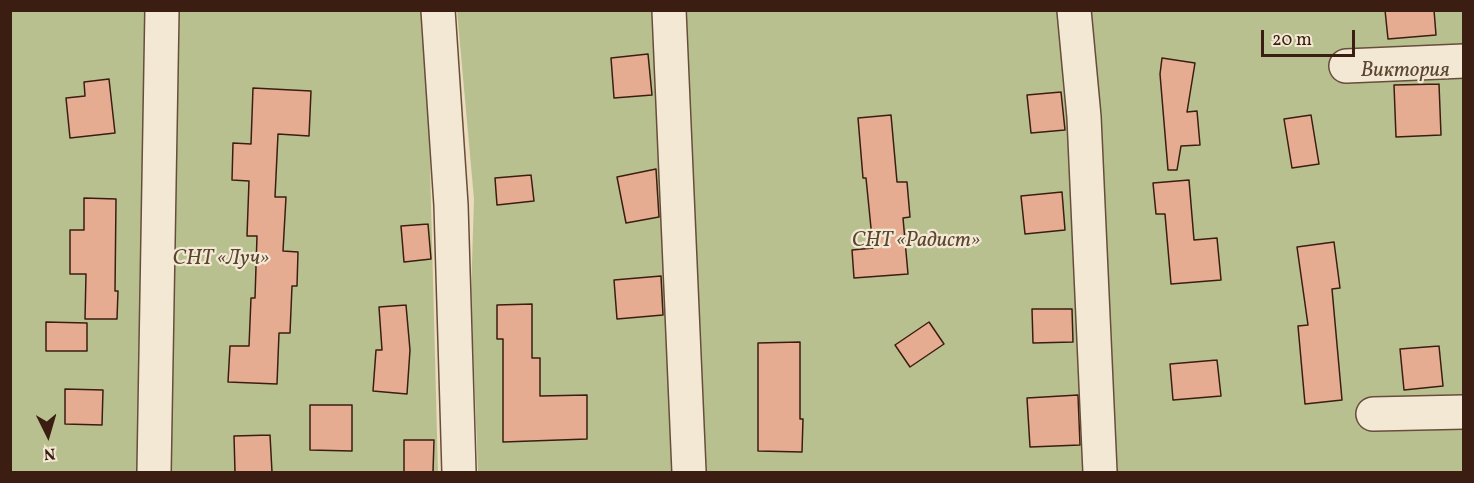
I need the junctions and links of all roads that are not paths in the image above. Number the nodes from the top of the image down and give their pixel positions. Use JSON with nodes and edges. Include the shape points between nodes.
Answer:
{"nodes":[{"id":1,"x":162,"y":10,"type":"edge"},
{"id":2,"x":438,"y":10,"type":"edge"},
{"id":3,"x":669,"y":10,"type":"edge"},
{"id":4,"x":1074,"y":10,"type":"edge"},
{"id":5,"x":1464,"y":61,"type":"edge"},
{"id":6,"x":1346,"y":66,"type":"dead end"},
{"id":7,"x":1464,"y":412,"type":"edge"},
{"id":8,"x":1373,"y":414,"type":"dead end"},
{"id":9,"x":154,"y":472,"type":"edge"},
{"id":10,"x":459,"y":472,"type":"edge"},
{"id":11,"x":688,"y":472,"type":"edge"},
{"id":12,"x":1100,"y":472,"type":"edge"}],
"edges":[{"from":1,"to":9,"type":"lane"},
{"from":2,"to":10,"type":"lane","via":[[451,205]]},
{"from":3,"to":11,"type":"lane"},
{"from":4,"to":12,"type":"lane","via":[[1084,117]]},
{"from":5,"to":6,"type":"lane"},
{"from":7,"to":8,"type":"lane"}]}
